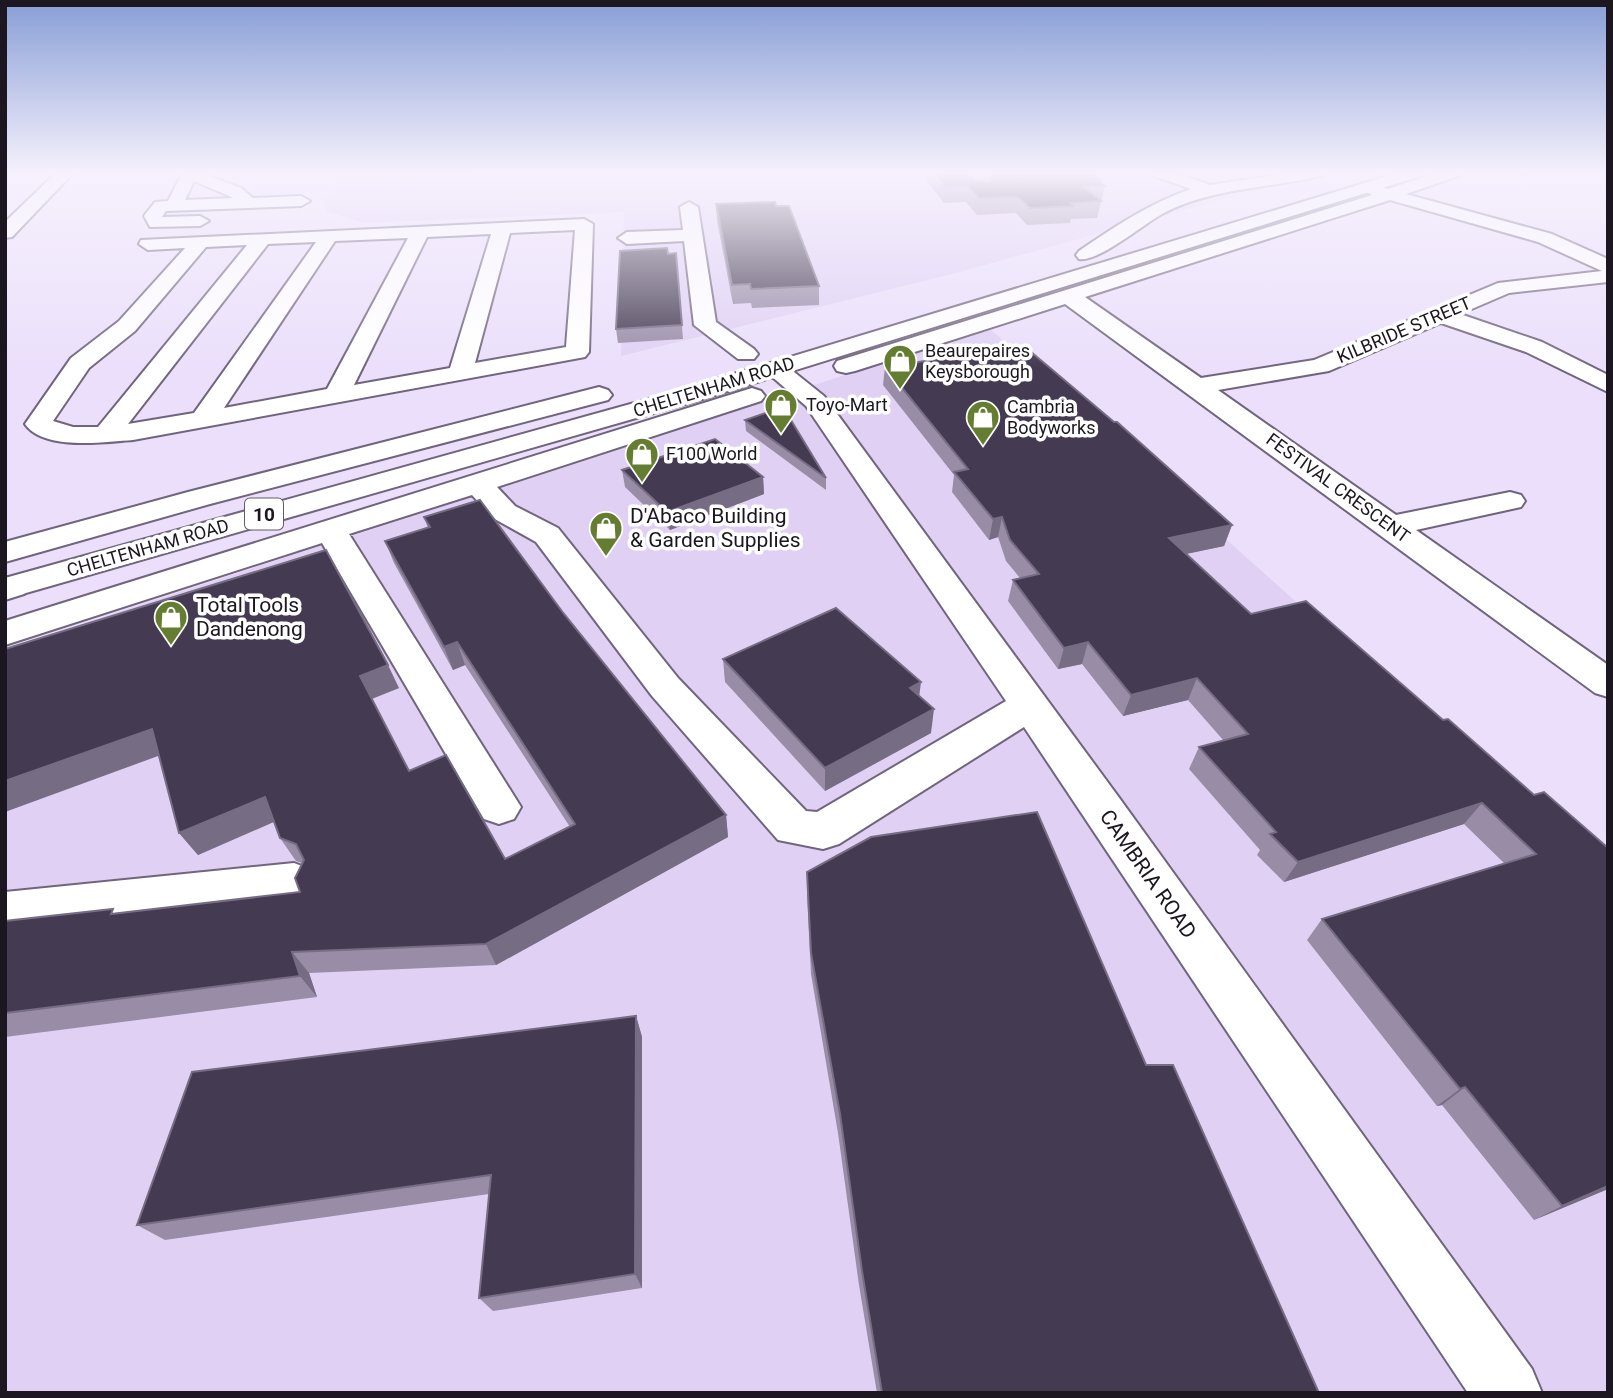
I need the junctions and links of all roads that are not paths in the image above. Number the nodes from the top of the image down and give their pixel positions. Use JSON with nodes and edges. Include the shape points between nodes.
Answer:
{"nodes":[{"id":1,"x":235,"y":237,"type":"edge"},
{"id":2,"x":269,"y":237,"type":"edge"},
{"id":3,"x":328,"y":237,"type":"edge"},
{"id":4,"x":418,"y":237,"type":"edge"},
{"id":5,"x":499,"y":237,"type":"edge"},
{"id":6,"x":583,"y":237,"type":"edge"},
{"id":7,"x":693,"y":237,"type":"edge"},
{"id":8,"x":1110,"y":237,"type":"edge"},
{"id":9,"x":1145,"y":237,"type":"edge"},
{"id":10,"x":1214,"y":237,"type":"edge"},
{"id":11,"x":1236,"y":237,"type":"edge"},
{"id":12,"x":1542,"y":237,"type":"edge"},
{"id":13,"x":201,"y":241,"type":"junction"},
{"id":14,"x":148,"y":244,"type":"dead end"},
{"id":15,"x":1086,"y":255,"type":"junction"},
{"id":16,"x":1608,"y":266,"type":"edge"},
{"id":17,"x":1608,"y":276,"type":"edge"},
{"id":18,"x":1066,"y":296,"type":"junction"},
{"id":19,"x":903,"y":309,"type":"dead end"},
{"id":20,"x":1440,"y":315,"type":"junction"},
{"id":21,"x":887,"y":335,"type":"junction"},
{"id":22,"x":928,"y":340,"type":"junction"},
{"id":23,"x":846,"y":366,"type":"dead end"},
{"id":24,"x":758,"y":368,"type":"junction"},
{"id":25,"x":460,"y":374,"type":"junction"},
{"id":26,"x":684,"y":380,"type":"junction"},
{"id":27,"x":1608,"y":385,"type":"edge"},
{"id":28,"x":1199,"y":386,"type":"junction"},
{"id":29,"x":336,"y":396,"type":"junction"},
{"id":30,"x":203,"y":419,"type":"junction"},
{"id":31,"x":672,"y":422,"type":"junction"},
{"id":32,"x":106,"y":434,"type":"junction"},
{"id":33,"x":479,"y":485,"type":"junction"},
{"id":34,"x":1510,"y":501,"type":"dead end"},
{"id":35,"x":1389,"y":526,"type":"junction"},
{"id":36,"x":331,"y":531,"type":"junction"},
{"id":37,"x":5,"y":552,"type":"edge"},
{"id":38,"x":8,"y":589,"type":"edge"},
{"id":39,"x":5,"y":633,"type":"edge"},
{"id":40,"x":1608,"y":684,"type":"edge"},
{"id":41,"x":1029,"y":705,"type":"junction"},
{"id":42,"x":499,"y":807,"type":"dead end"},
{"id":43,"x":294,"y":883,"type":"edge"},
{"id":44,"x":5,"y":913,"type":"edge"},
{"id":45,"x":1507,"y":1393,"type":"edge"}],
"edges":[{"from":1,"to":13,"type":"main road"},
{"from":2,"to":32,"type":"main road"},
{"from":3,"to":30,"type":"main road"},
{"from":4,"to":29,"type":"main road"},
{"from":5,"to":25,"type":"main road"},
{"from":6,"to":25,"type":"main road","via":[[577,352]]},
{"from":7,"to":24,"type":"main road","name":"CAMBRIA ROAD","via":[[705,325]]},
{"from":8,"to":15,"type":"main road"},
{"from":9,"to":15,"type":"main road"},
{"from":10,"to":21,"type":"main road","name":"CHELTENHAM ROAD","number":"10"},
{"from":11,"to":18,"type":"main road","name":"CHELTENHAM ROAD"},
{"from":12,"to":16,"type":"main road"},
{"from":13,"to":14,"type":"main road"},
{"from":13,"to":32,"type":"main road","via":[[127,326],[80,363],[38,424],[54,433]]},
{"from":15,"to":19,"type":"main road"},
{"from":17,"to":20,"type":"main road","name":"KILBRIDE STREET","via":[[1505,288]]},
{"from":18,"to":22,"type":"main road","name":"CHELTENHAM ROAD"},
{"from":18,"to":28,"type":"main road","name":"FESTIVAL CRESCENT"},
{"from":20,"to":27,"type":"main road","via":[[1534,347]]},
{"from":20,"to":28,"type":"main road","name":"KILBRIDE STREET","via":[[1320,366]]},
{"from":21,"to":22,"type":"main road"},
{"from":21,"to":24,"type":"main road","name":"CHELTENHAM ROAD","number":"10"},
{"from":22,"to":23,"type":"main road","name":"CHELTENHAM ROAD"},
{"from":24,"to":26,"type":"main road","name":"CHELTENHAM ROAD","number":"10"},
{"from":24,"to":31,"type":"main road","name":"CHELTENHAM ROAD"},
{"from":24,"to":41,"type":"main road","name":"CAMBRIA ROAD","via":[[816,401]]},
{"from":25,"to":29,"type":"main road"},
{"from":26,"to":31,"type":"main road"},
{"from":26,"to":37,"type":"main road","name":"CHELTENHAM ROAD","number":"10","via":[[199,498]]},
{"from":26,"to":38,"type":"main road","name":"CHELTENHAM ROAD","number":"10"},
{"from":28,"to":35,"type":"main road","name":"FESTIVAL CRESCENT"},
{"from":29,"to":30,"type":"main road"},
{"from":30,"to":32,"type":"main road"},
{"from":31,"to":33,"type":"main road","name":"CHELTENHAM ROAD"},
{"from":33,"to":36,"type":"main road","name":"CHELTENHAM ROAD"},
{"from":33,"to":41,"type":"main road","via":[[503,512],[547,535],[665,687],[794,827],[823,831]]},
{"from":34,"to":35,"type":"main road"},
{"from":35,"to":40,"type":"main road","name":"FESTIVAL CRESCENT"},
{"from":36,"to":39,"type":"main road","name":"CHELTENHAM ROAD"},
{"from":36,"to":42,"type":"main road"},
{"from":41,"to":45,"type":"main road","name":"CAMBRIA ROAD"},
{"from":43,"to":44,"type":"main road"}]}
